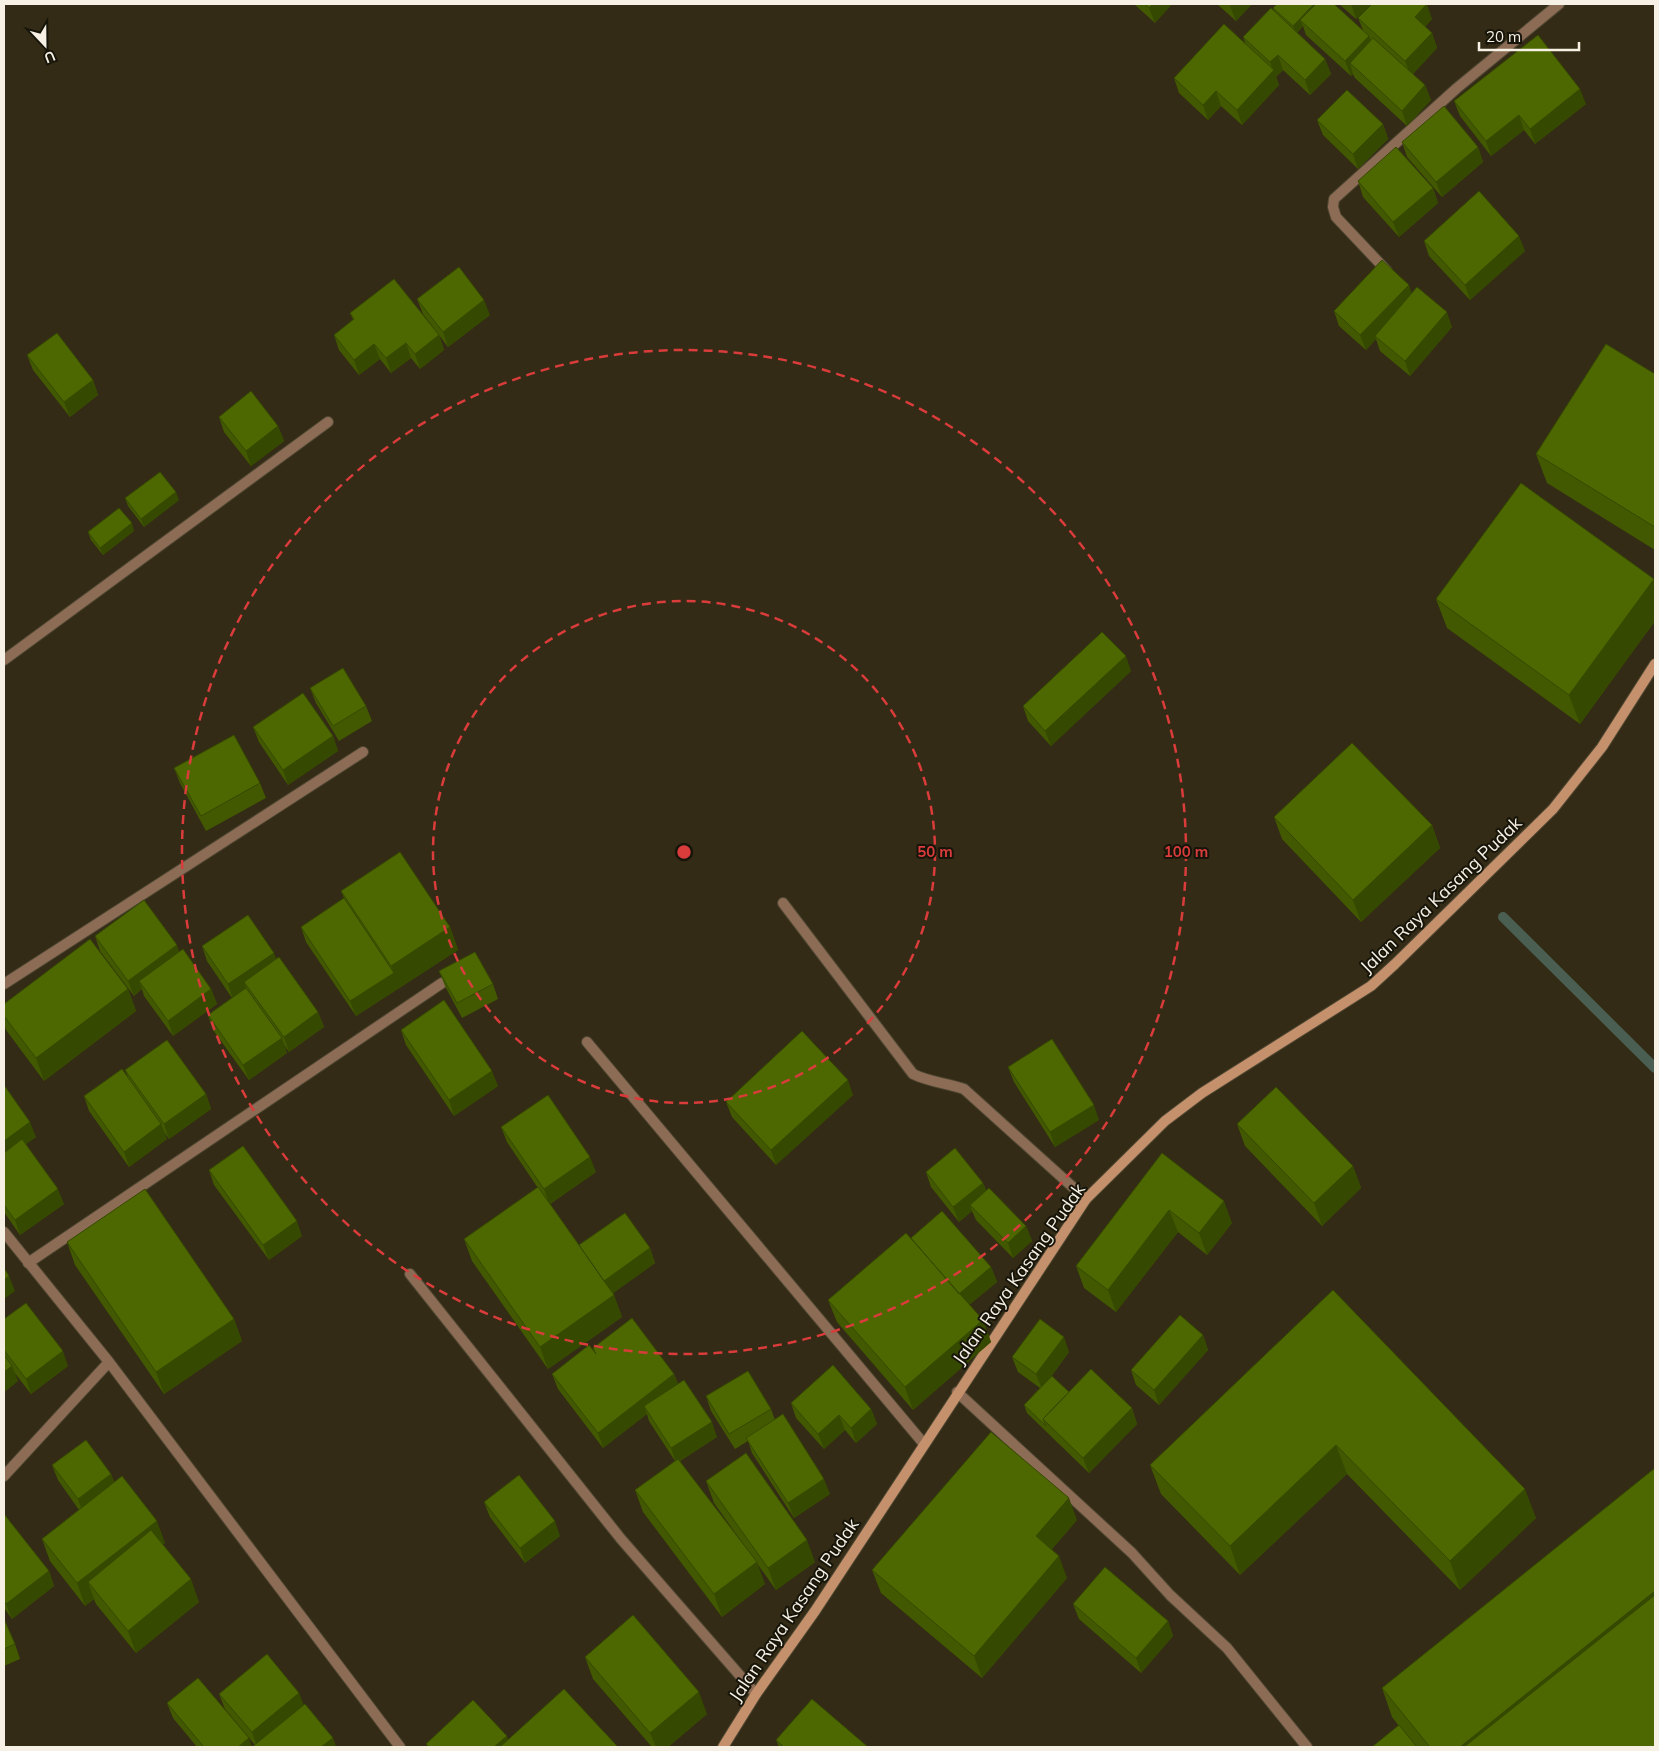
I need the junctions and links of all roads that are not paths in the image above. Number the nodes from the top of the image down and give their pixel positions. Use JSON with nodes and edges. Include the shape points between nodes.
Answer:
{"nodes":[{"id":1,"x":1559,"y":4,"type":"edge"},
{"id":2,"x":1390,"y":274,"type":"edge"},
{"id":3,"x":328,"y":422,"type":"dead end"},
{"id":4,"x":4,"y":660,"type":"edge"},
{"id":5,"x":1655,"y":664,"type":"edge"},
{"id":6,"x":363,"y":752,"type":"dead end"},
{"id":7,"x":782,"y":903,"type":"dead end"},
{"id":8,"x":442,"y":983,"type":"edge"},
{"id":9,"x":4,"y":984,"type":"edge"},
{"id":10,"x":587,"y":1042,"type":"dead end"},
{"id":11,"x":1086,"y":1199,"type":"junction"},
{"id":12,"x":4,"y":1232,"type":"edge"},
{"id":13,"x":28,"y":1262,"type":"junction"},
{"id":14,"x":410,"y":1274,"type":"dead end"},
{"id":15,"x":109,"y":1362,"type":"junction"},
{"id":16,"x":957,"y":1392,"type":"junction"},
{"id":17,"x":924,"y":1444,"type":"junction"},
{"id":18,"x":4,"y":1476,"type":"edge"},
{"id":19,"x":756,"y":1694,"type":"junction"},
{"id":20,"x":400,"y":1747,"type":"edge"},
{"id":21,"x":723,"y":1747,"type":"edge"},
{"id":22,"x":1307,"y":1747,"type":"edge"}],
"edges":[{"from":1,"to":2,"type":"street","via":[[1457,88],[1334,199],[1332,207],[1336,216]]},
{"from":3,"to":4,"type":"street"},
{"from":5,"to":11,"type":"street","name":"Jalan Raya Kasang Pudak","via":[[1602,747],[1553,809],[1395,964],[1371,986],[1202,1093],[1165,1121]]},
{"from":6,"to":9,"type":"street"},
{"from":7,"to":11,"type":"street","via":[[913,1074],[924,1080],[964,1089]]},
{"from":8,"to":13,"type":"street"},
{"from":10,"to":17,"type":"street"},
{"from":11,"to":16,"type":"street","name":"Jalan Raya Kasang Pudak"},
{"from":12,"to":13,"type":"street"},
{"from":13,"to":15,"type":"street"},
{"from":14,"to":19,"type":"street","via":[[621,1539]]},
{"from":15,"to":18,"type":"street"},
{"from":15,"to":20,"type":"street"},
{"from":16,"to":17,"type":"street","name":"Jalan Raya Kasang Pudak"},
{"from":16,"to":22,"type":"street","via":[[1132,1553],[1170,1595],[1227,1648]]},
{"from":17,"to":19,"type":"street","name":"Jalan Raya Kasang Pudak"},
{"from":19,"to":21,"type":"street","name":"Jalan Raya Kasang Pudak"}]}
